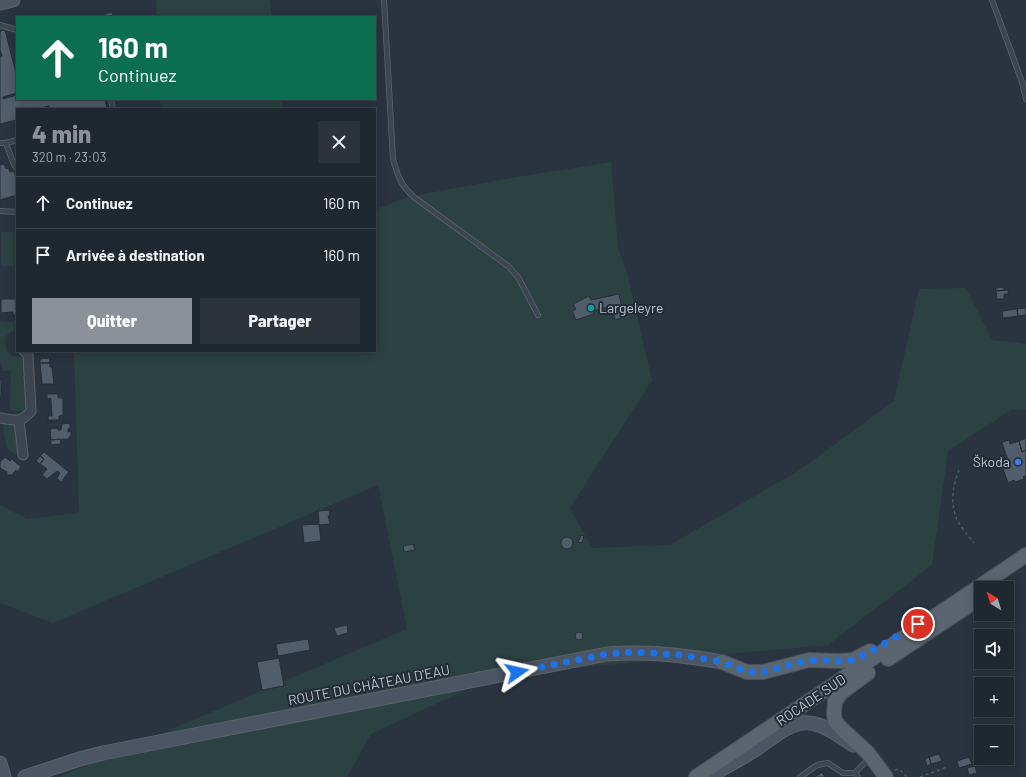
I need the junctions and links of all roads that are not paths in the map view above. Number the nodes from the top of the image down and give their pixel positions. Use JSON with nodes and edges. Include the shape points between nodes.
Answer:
{"nodes":[{"id":1,"x":13,"y":0,"type":"edge"},
{"id":2,"x":384,"y":0,"type":"edge"},
{"id":3,"x":992,"y":0,"type":"edge"},
{"id":4,"x":0,"y":3,"type":"edge"},
{"id":5,"x":0,"y":25,"type":"edge"},
{"id":6,"x":16,"y":30,"type":"edge"},
{"id":7,"x":1026,"y":99,"type":"edge"},
{"id":8,"x":16,"y":140,"type":"edge"},
{"id":9,"x":0,"y":143,"type":"edge"},
{"id":10,"x":6,"y":143,"type":"junction"},
{"id":11,"x":16,"y":167,"type":"edge"},
{"id":12,"x":0,"y":210,"type":"edge"},
{"id":13,"x":16,"y":212,"type":"edge"},
{"id":14,"x":538,"y":315,"type":"dead end"},
{"id":15,"x":25,"y":352,"type":"edge"},
{"id":16,"x":0,"y":418,"type":"edge"},
{"id":17,"x":19,"y":421,"type":"junction"},
{"id":18,"x":22,"y":455,"type":"dead end"},
{"id":19,"x":1026,"y":556,"type":"edge"},
{"id":20,"x":1026,"y":564,"type":"edge"},
{"id":21,"x":1003,"y":581,"type":"edge"},
{"id":22,"x":974,"y":601,"type":"edge"},
{"id":23,"x":956,"y":602,"type":"junction"},
{"id":24,"x":722,"y":662,"type":"joint"},
{"id":25,"x":868,"y":759,"type":"junction"},
{"id":26,"x":0,"y":763,"type":"edge"},
{"id":27,"x":856,"y":775,"type":"edge"},
{"id":28,"x":4,"y":777,"type":"edge"},
{"id":29,"x":25,"y":777,"type":"edge"},
{"id":30,"x":696,"y":777,"type":"edge"},
{"id":31,"x":708,"y":777,"type":"edge"},
{"id":32,"x":800,"y":777,"type":"edge"},
{"id":33,"x":885,"y":777,"type":"edge"}],
"edges":[{"from":1,"to":4,"type":"main road"},
{"from":2,"to":14,"type":"lane","via":[[393,159],[400,182],[415,198],[508,266],[518,278]]},
{"from":3,"to":7,"type":"lane"},
{"from":5,"to":6,"type":"lane"},
{"from":8,"to":10,"type":"lane"},
{"from":9,"to":10,"type":"lane"},
{"from":10,"to":11,"type":"lane"},
{"from":12,"to":13,"type":"lane"},
{"from":15,"to":17,"type":"street","via":[[28,355],[31,411]]},
{"from":16,"to":17,"type":"street"},
{"from":17,"to":18,"type":"street"},
{"from":19,"to":23,"type":"main road","name":"ROCADE SUD"},
{"from":20,"to":21,"type":"main road"},
{"from":22,"to":33,"type":"main road","via":[[854,682],[835,701],[833,709],[836,721],[868,753]]},
{"from":23,"to":24,"type":"main road","via":[[853,660],[809,660],[763,672],[747,672]]},
{"from":23,"to":30,"type":"main road","name":"ROCADE SUD"},
{"from":24,"to":29,"type":"main road","name":"ROUTE DU CHÂTEAU D'EAU","via":[[658,653],[607,654],[103,753]]},
{"from":25,"to":27,"type":"lane"},
{"from":25,"to":31,"type":"main road","via":[[852,743],[826,727],[801,722]]},
{"from":25,"to":33,"type":"main road"},
{"from":26,"to":28,"type":"main road"},
{"from":27,"to":32,"type":"lane","via":[[844,773],[828,763],[817,765]]}]}
